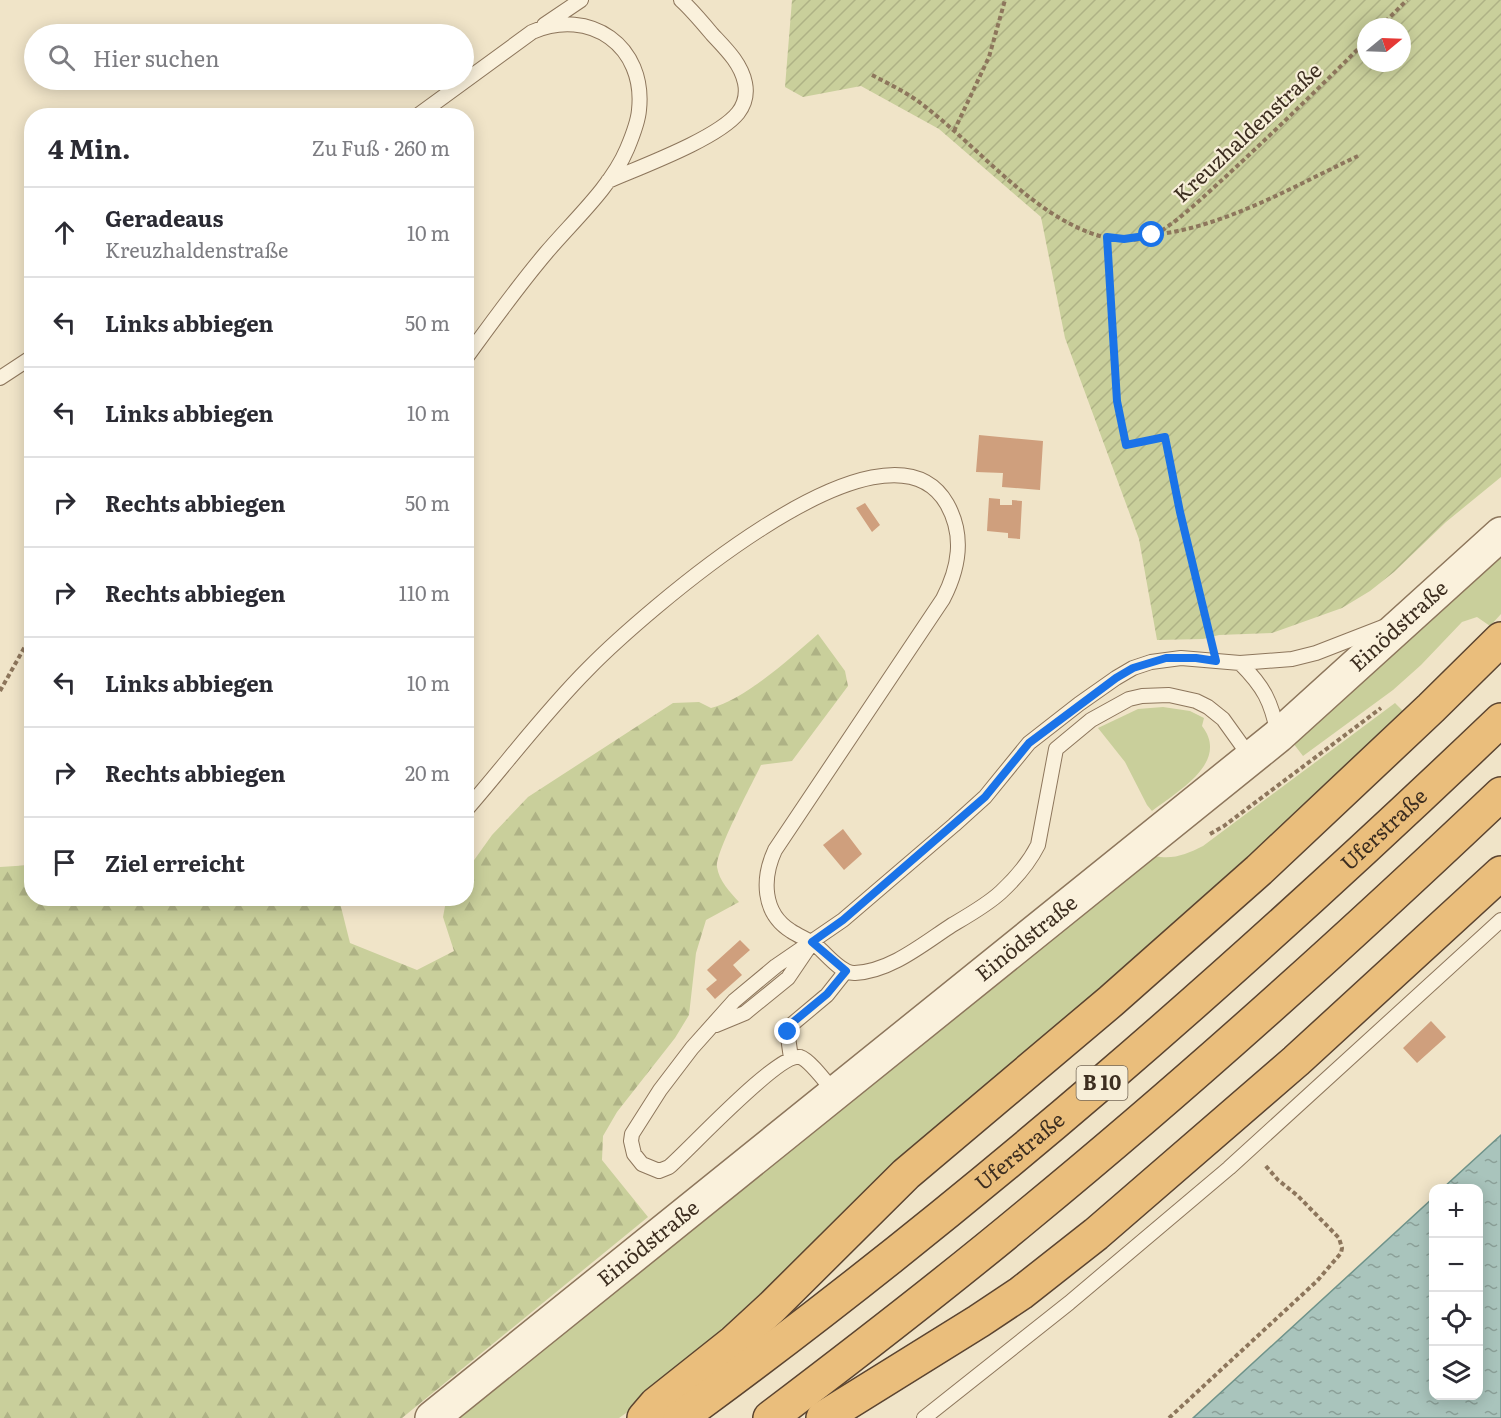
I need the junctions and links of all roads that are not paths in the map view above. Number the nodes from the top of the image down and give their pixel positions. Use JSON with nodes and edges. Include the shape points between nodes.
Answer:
{"nodes":[{"id":1,"x":581,"y":0,"type":"edge"},
{"id":2,"x":681,"y":0,"type":"edge"},
{"id":3,"x":532,"y":32,"type":"junction"},
{"id":4,"x":474,"y":74,"type":"edge"},
{"id":5,"x":453,"y":90,"type":"edge"},
{"id":6,"x":428,"y":108,"type":"edge"},
{"id":7,"x":608,"y":181,"type":"junction"},
{"id":8,"x":474,"y":347,"type":"edge"},
{"id":9,"x":24,"y":362,"type":"edge"},
{"id":10,"x":0,"y":378,"type":"edge"},
{"id":11,"x":1501,"y":534,"type":"edge"},
{"id":12,"x":1412,"y":616,"type":"junction"},
{"id":13,"x":1501,"y":639,"type":"edge"},
{"id":14,"x":1240,"y":663,"type":"junction"},
{"id":15,"x":1501,"y":720,"type":"edge"},
{"id":16,"x":1278,"y":736,"type":"junction"},
{"id":17,"x":1251,"y":758,"type":"junction"},
{"id":18,"x":1501,"y":794,"type":"edge"},
{"id":19,"x":474,"y":800,"type":"edge"},
{"id":20,"x":1501,"y":873,"type":"edge"},
{"id":21,"x":1501,"y":920,"type":"edge"},
{"id":22,"x":812,"y":942,"type":"junction"},
{"id":23,"x":846,"y":971,"type":"junction"},
{"id":24,"x":790,"y":1059,"type":"junction"},
{"id":25,"x":835,"y":1094,"type":"junction"},
{"id":26,"x":432,"y":1418,"type":"edge"},
{"id":27,"x":644,"y":1418,"type":"edge"},
{"id":28,"x":680,"y":1418,"type":"edge"},
{"id":29,"x":770,"y":1418,"type":"edge"},
{"id":30,"x":823,"y":1418,"type":"edge"},
{"id":31,"x":924,"y":1418,"type":"edge"}],
"edges":[{"from":1,"to":3,"type":"lane"},
{"from":2,"to":7,"type":"lane","via":[[739,68],[746,85],[744,101],[736,115],[718,130]]},
{"from":3,"to":4,"type":"lane"},
{"from":3,"to":7,"type":"lane","via":[[563,23],[590,26],[610,37],[630,62],[639,110],[626,151]]},
{"from":5,"to":6,"type":"lane"},
{"from":7,"to":8,"type":"lane","via":[[538,262]]},
{"from":9,"to":10,"type":"lane"},
{"from":11,"to":12,"type":"street","name":"Einödstraße"},
{"from":12,"to":14,"type":"lane","via":[[1316,652]]},
{"from":12,"to":16,"type":"street","name":"Einödstraße"},
{"from":13,"to":27,"type":"highway","via":[[1242,885],[906,1174],[772,1307]]},
{"from":14,"to":16,"type":"lane","via":[[1269,699]]},
{"from":14,"to":22,"type":"lane","via":[[1166,658],[1116,678],[1029,743],[985,797],[843,920]]},
{"from":15,"to":28,"type":"highway","name":"Uferstraße","number":"B 10","via":[[1253,950],[1063,1116],[852,1287]]},
{"from":16,"to":17,"type":"street","name":"Einödstraße"},
{"from":17,"to":23,"type":"lane","via":[[1223,719],[1196,701],[1158,694],[1129,699],[1110,708],[1056,749],[1038,845],[1001,892],[901,958],[877,968]]},
{"from":17,"to":25,"type":"street","name":"Einödstraße"},
{"from":18,"to":29,"type":"highway","number":"B 10","via":[[1287,992],[1126,1133],[941,1286]]},
{"from":19,"to":22,"type":"lane","via":[[587,670],[698,572],[785,515],[838,488],[880,475],[912,477],[930,485],[949,507],[957,528],[959,552],[943,599],[770,861],[767,894],[772,912],[784,926]]},
{"from":20,"to":30,"type":"highway","via":[[1288,1069],[1096,1234],[1021,1293]]},
{"from":21,"to":31,"type":"lane","via":[[1250,1149],[1077,1296]]},
{"from":22,"to":23,"type":"lane"},
{"from":22,"to":24,"type":"lane","via":[[743,994],[686,1056],[634,1128],[631,1141],[638,1159],[659,1171],[669,1167],[769,1072]]},
{"from":23,"to":24,"type":"lane","via":[[827,994],[790,1026]]},
{"from":24,"to":25,"type":"lane","via":[[806,1061]]},
{"from":25,"to":26,"type":"street","name":"Einödstraße"}]}
